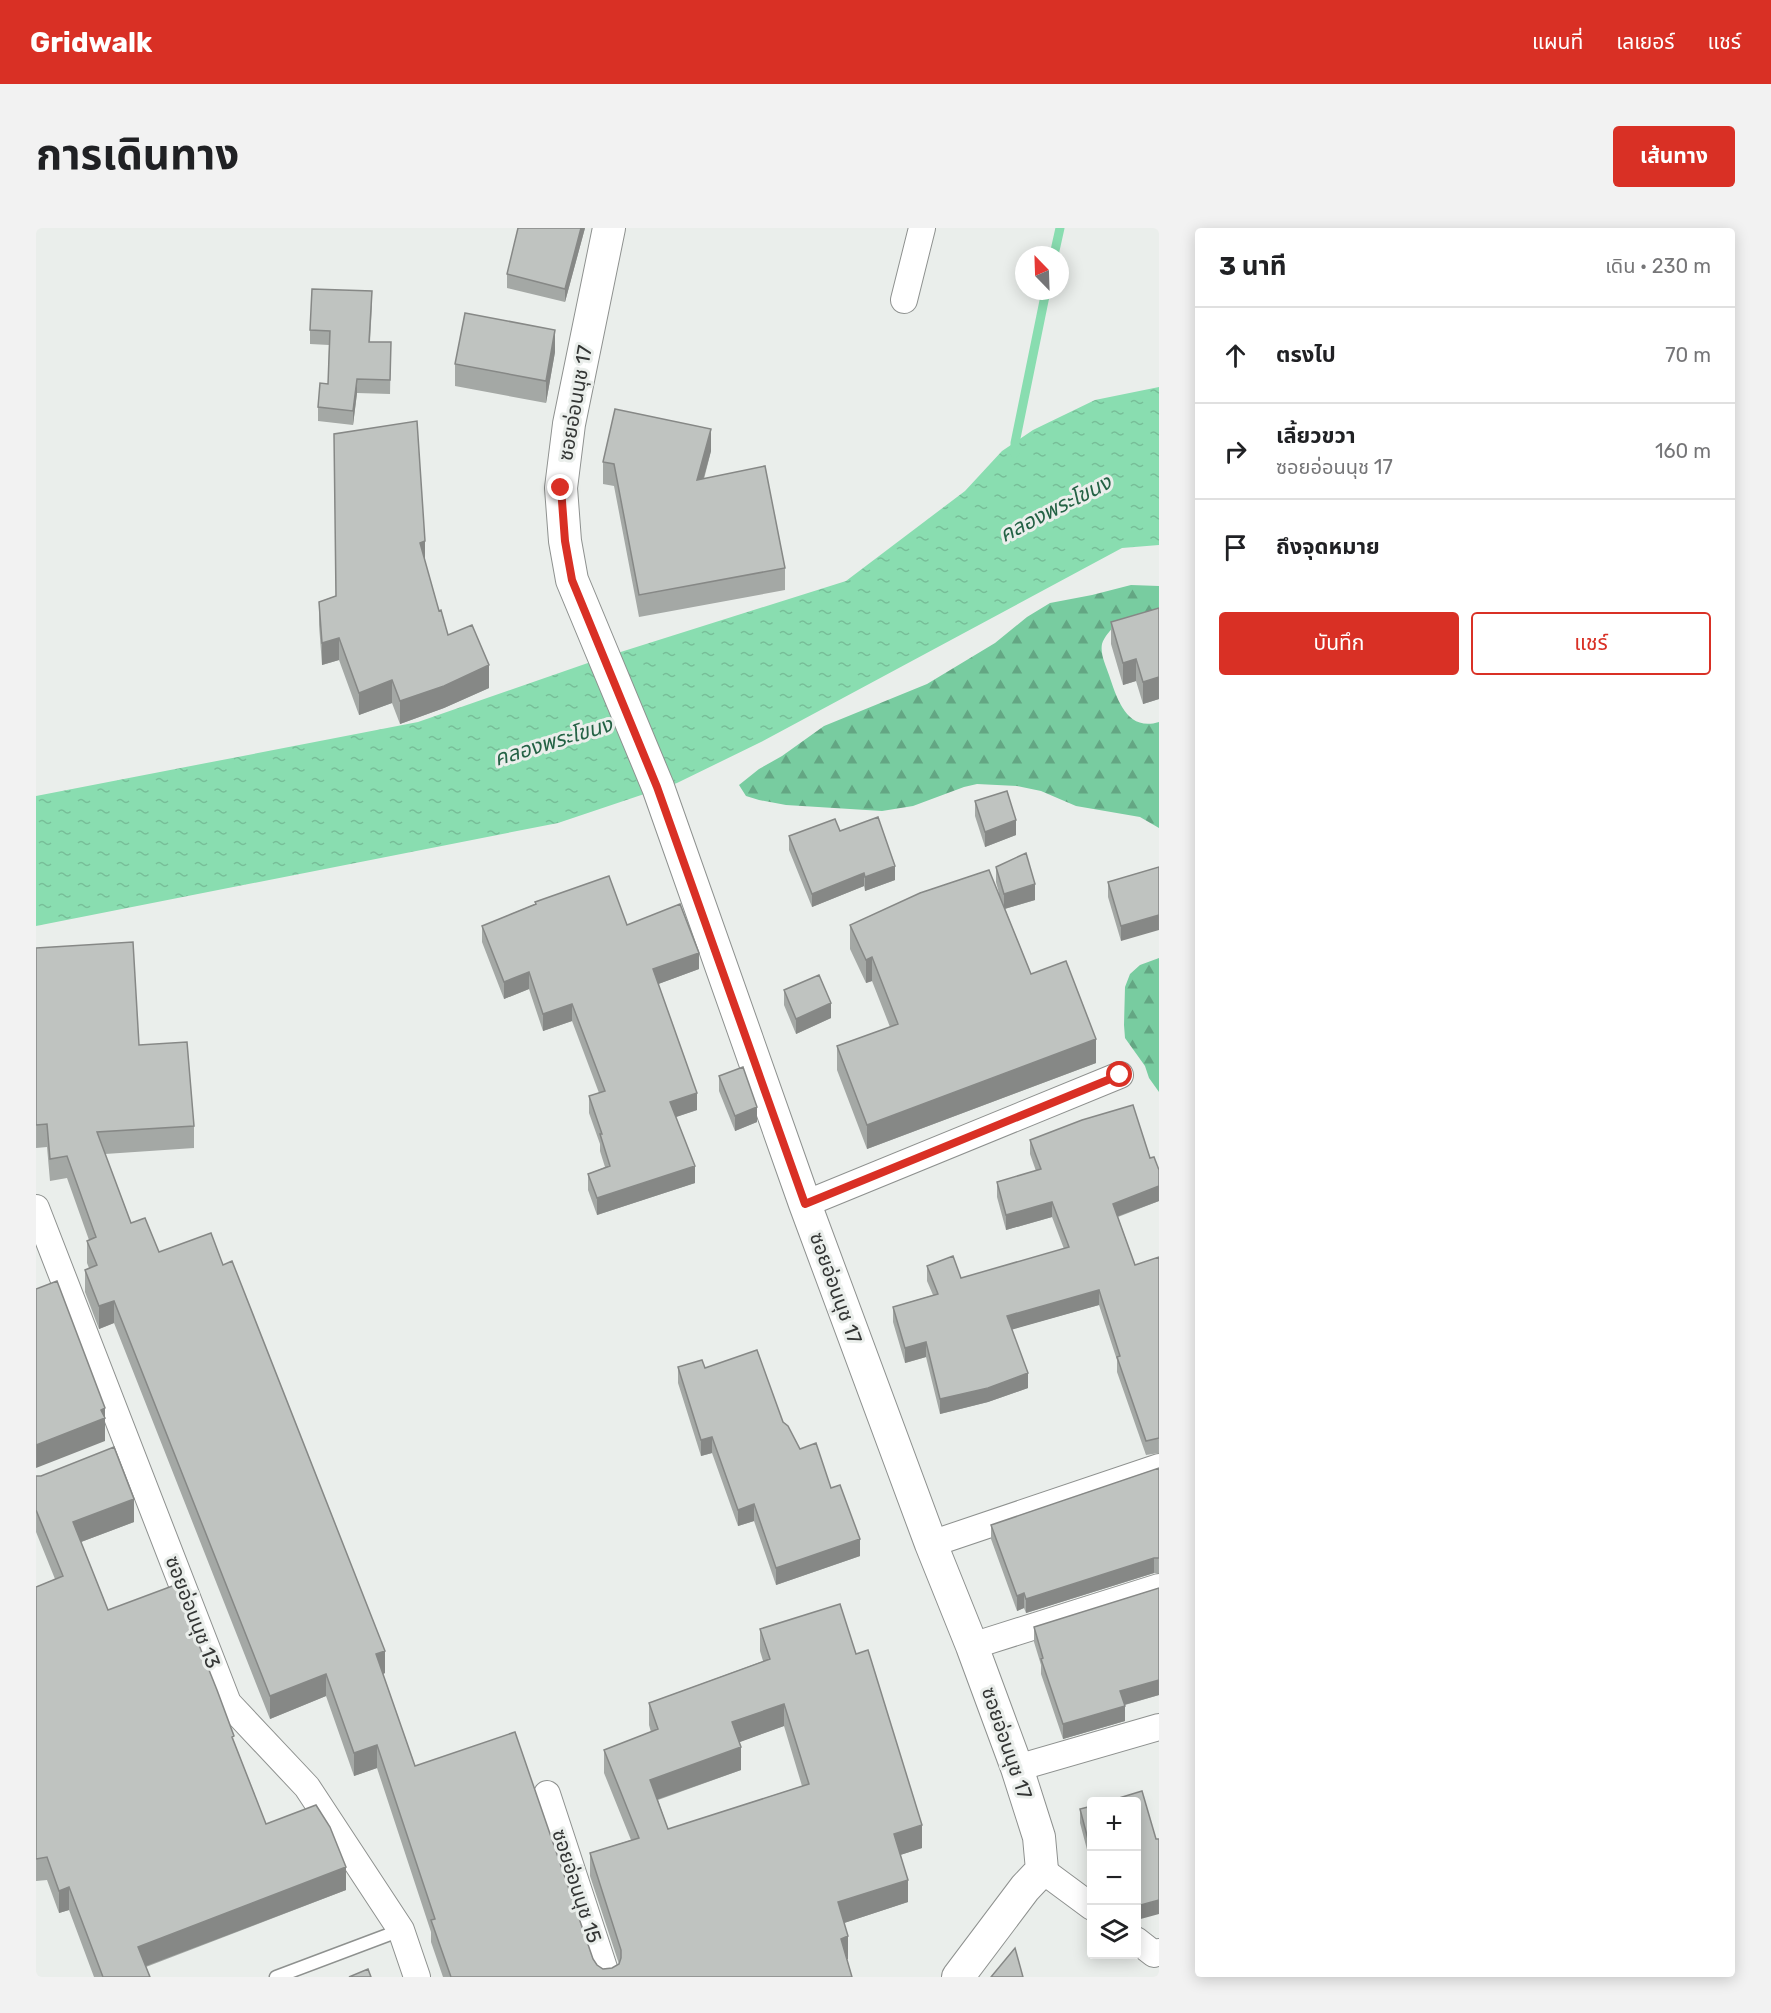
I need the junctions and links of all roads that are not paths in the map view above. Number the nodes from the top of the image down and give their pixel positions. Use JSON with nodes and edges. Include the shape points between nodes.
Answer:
{"nodes":[{"id":1,"x":609,"y":228,"type":"edge"},
{"id":2,"x":922,"y":228,"type":"edge"},
{"id":3,"x":904,"y":300,"type":"dead end"},
{"id":4,"x":1120,"y":1075,"type":"dead end"},
{"id":5,"x":805,"y":1204,"type":"junction"},
{"id":6,"x":36,"y":1208,"type":"edge"},
{"id":7,"x":1159,"y":1467,"type":"edge"},
{"id":8,"x":931,"y":1544,"type":"junction"},
{"id":9,"x":1159,"y":1587,"type":"edge"},
{"id":10,"x":972,"y":1646,"type":"junction"},
{"id":11,"x":1159,"y":1727,"type":"edge"},
{"id":12,"x":1017,"y":1768,"type":"junction"},
{"id":13,"x":547,"y":1794,"type":"dead end"},
{"id":14,"x":1042,"y":1870,"type":"junction"},
{"id":15,"x":1089,"y":1905,"type":"edge"},
{"id":16,"x":401,"y":1930,"type":"junction"},
{"id":17,"x":1141,"y":1943,"type":"edge"},
{"id":18,"x":1159,"y":1952,"type":"edge"},
{"id":19,"x":276,"y":1977,"type":"edge"},
{"id":20,"x":417,"y":1977,"type":"edge"},
{"id":21,"x":607,"y":1977,"type":"edge"},
{"id":22,"x":958,"y":1977,"type":"edge"}],
"edges":[{"from":1,"to":5,"type":"street","name":"ซอยอ่อนนุช 17","via":[[569,424],[561,488],[572,580],[657,787]]},
{"from":2,"to":3,"type":"street"},
{"from":4,"to":5,"type":"street"},
{"from":5,"to":8,"type":"street","name":"ซอยอ่อนนุช 17"},
{"from":6,"to":16,"type":"street","name":"ซอยอ่อนนุช 13","via":[[118,1452],[228,1703],[308,1787]]},
{"from":7,"to":8,"type":"street"},
{"from":8,"to":10,"type":"street","name":"ซอยอ่อนนุช 17"},
{"from":9,"to":10,"type":"street"},
{"from":10,"to":12,"type":"street","name":"ซอยอ่อนนุช 17"},
{"from":11,"to":12,"type":"street"},
{"from":12,"to":14,"type":"street","name":"ซอยอ่อนนุช 17","via":[[1039,1837]]},
{"from":13,"to":21,"type":"street","name":"ซอยอ่อนนุช 15"},
{"from":14,"to":15,"type":"street"},
{"from":14,"to":22,"type":"street"},
{"from":16,"to":19,"type":"lane"},
{"from":16,"to":20,"type":"street","name":"ซอยอ่อนนุช 13"},
{"from":17,"to":18,"type":"street","via":[[1154,1954]]}]}
